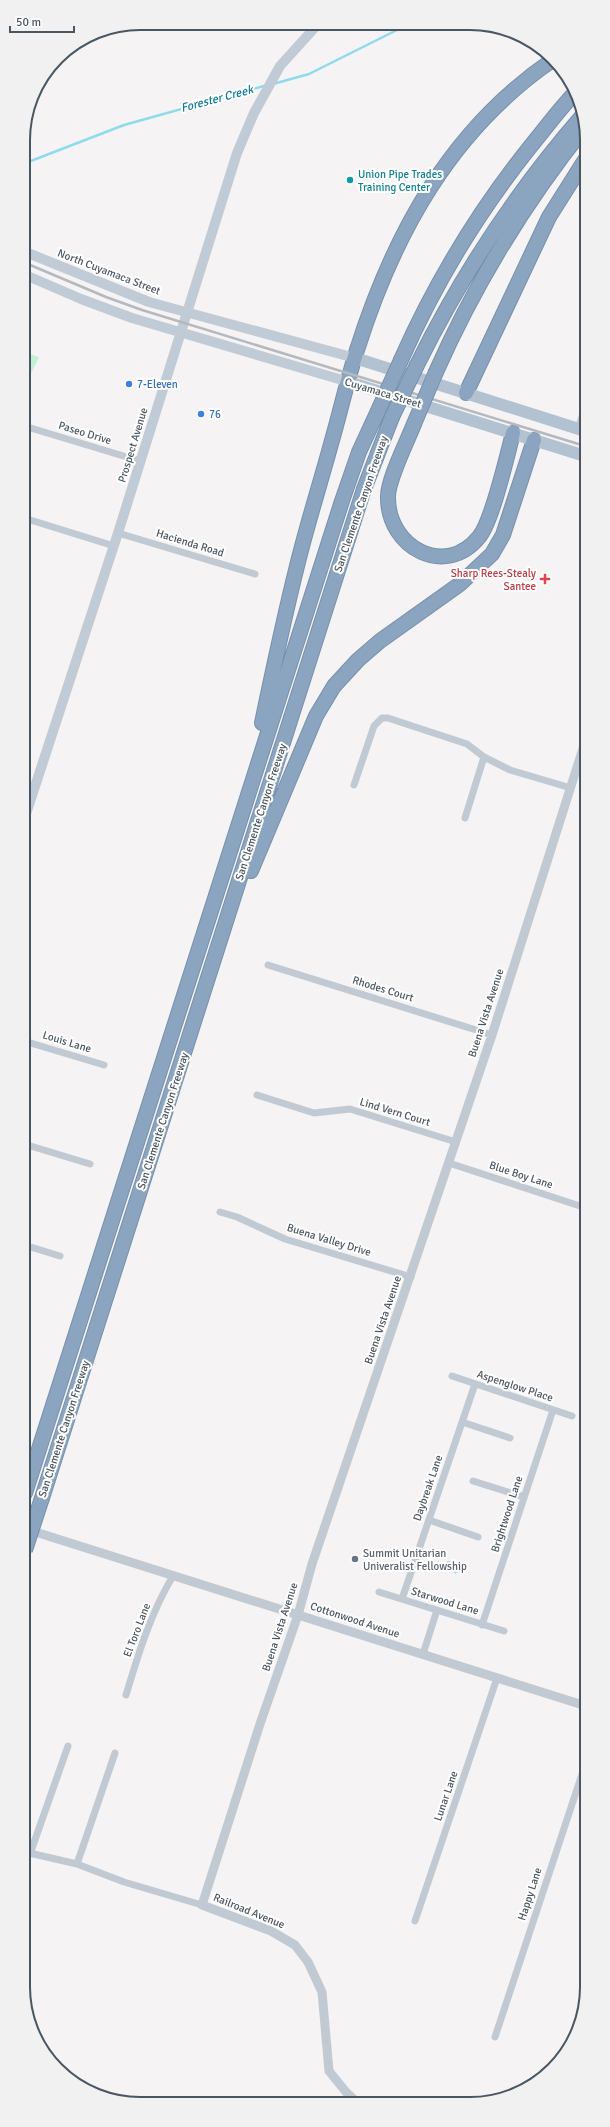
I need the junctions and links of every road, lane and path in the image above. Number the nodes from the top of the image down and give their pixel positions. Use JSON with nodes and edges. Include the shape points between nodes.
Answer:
{"nodes":[{"id":1,"x":313,"y":30,"type":"edge"},
{"id":2,"x":549,"y":63,"type":"edge"},
{"id":3,"x":571,"y":97,"type":"edge"},
{"id":4,"x":578,"y":121,"type":"edge"},
{"id":5,"x":580,"y":133,"type":"edge"},
{"id":6,"x":580,"y":168,"type":"edge"},
{"id":7,"x":30,"y":254,"type":"edge"},
{"id":8,"x":30,"y":277,"type":"edge"},
{"id":9,"x":187,"y":312,"type":"junction"},
{"id":10,"x":181,"y":333,"type":"junction"},
{"id":11,"x":355,"y":358,"type":"junction"},
{"id":12,"x":349,"y":382,"type":"junction"},
{"id":13,"x":466,"y":392,"type":"junction"},
{"id":14,"x":30,"y":428,"type":"edge"},
{"id":15,"x":580,"y":429,"type":"edge"},
{"id":16,"x":513,"y":433,"type":"junction"},
{"id":17,"x":534,"y":440,"type":"junction"},
{"id":18,"x":580,"y":454,"type":"edge"},
{"id":19,"x":140,"y":461,"type":"junction"},
{"id":20,"x":30,"y":520,"type":"edge"},
{"id":21,"x":118,"y":533,"type":"junction"},
{"id":22,"x":114,"y":546,"type":"junction"},
{"id":23,"x":255,"y":574,"type":"dead end"},
{"id":24,"x":484,"y":757,"type":"junction"},
{"id":25,"x":580,"y":758,"type":"edge"},
{"id":26,"x":354,"y":785,"type":"dead end"},
{"id":27,"x":571,"y":788,"type":"junction"},
{"id":28,"x":247,"y":798,"type":"junction"},
{"id":29,"x":30,"y":802,"type":"edge"},
{"id":30,"x":465,"y":818,"type":"dead end"},
{"id":31,"x":268,"y":965,"type":"dead end"},
{"id":32,"x":202,"y":998,"type":"junction"},
{"id":33,"x":492,"y":1035,"type":"junction"},
{"id":34,"x":30,"y":1043,"type":"edge"},
{"id":35,"x":104,"y":1065,"type":"dead end"},
{"id":36,"x":257,"y":1095,"type":"dead end"},
{"id":37,"x":456,"y":1142,"type":"junction"},
{"id":38,"x":30,"y":1146,"type":"edge"},
{"id":39,"x":449,"y":1163,"type":"junction"},
{"id":40,"x":90,"y":1164,"type":"dead end"},
{"id":41,"x":580,"y":1206,"type":"edge"},
{"id":42,"x":220,"y":1212,"type":"dead end"},
{"id":43,"x":30,"y":1247,"type":"edge"},
{"id":44,"x":60,"y":1256,"type":"dead end"},
{"id":45,"x":411,"y":1277,"type":"junction"},
{"id":46,"x":452,"y":1376,"type":"dead end"},
{"id":47,"x":475,"y":1384,"type":"junction"},
{"id":48,"x":553,"y":1410,"type":"junction"},
{"id":49,"x":572,"y":1416,"type":"dead end"},
{"id":50,"x":462,"y":1422,"type":"junction"},
{"id":51,"x":510,"y":1438,"type":"dead end"},
{"id":52,"x":30,"y":1477,"type":"edge"},
{"id":53,"x":473,"y":1481,"type":"dead end"},
{"id":54,"x":524,"y":1496,"type":"junction"},
{"id":55,"x":429,"y":1520,"type":"junction"},
{"id":56,"x":30,"y":1531,"type":"edge"},
{"id":57,"x":30,"y":1535,"type":"edge"},
{"id":58,"x":478,"y":1537,"type":"dead end"},
{"id":59,"x":173,"y":1576,"type":"junction"},
{"id":60,"x":379,"y":1592,"type":"dead end"},
{"id":61,"x":402,"y":1599,"type":"junction"},
{"id":62,"x":437,"y":1610,"type":"junction"},
{"id":63,"x":298,"y":1615,"type":"junction"},
{"id":64,"x":482,"y":1625,"type":"junction"},
{"id":65,"x":504,"y":1631,"type":"dead end"},
{"id":66,"x":423,"y":1654,"type":"junction"},
{"id":67,"x":498,"y":1678,"type":"junction"},
{"id":68,"x":126,"y":1695,"type":"dead end"},
{"id":69,"x":580,"y":1704,"type":"edge"},
{"id":70,"x":68,"y":1746,"type":"dead end"},
{"id":71,"x":115,"y":1753,"type":"dead end"},
{"id":72,"x":580,"y":1777,"type":"edge"},
{"id":73,"x":30,"y":1848,"type":"edge"},
{"id":74,"x":30,"y":1853,"type":"edge"},
{"id":75,"x":77,"y":1864,"type":"junction"},
{"id":76,"x":202,"y":1905,"type":"junction"},
{"id":77,"x":415,"y":1920,"type":"dead end"},
{"id":78,"x":495,"y":2037,"type":"dead end"},
{"id":79,"x":352,"y":2097,"type":"edge"}],
"edges":[{"from":1,"to":9,"type":"main road","name":"Prospect Avenue","via":[[280,66],[254,113],[237,153]]},
{"from":2,"to":11,"type":"highway","via":[[497,105],[450,156],[407,225]]},
{"from":3,"to":28,"type":"highway","name":"San Clemente Canyon Freeway","bridge":true,"via":[[483,210],[454,256],[401,360],[359,452]]},
{"from":4,"to":32,"type":"highway","name":"San Clemente Canyon Freeway","bridge":true,"via":[[550,153],[489,237],[442,314],[392,417],[364,488]]},
{"from":5,"to":16,"type":"highway","bridge":true,"via":[[549,173],[498,252],[436,372],[414,424],[388,497],[389,512],[400,535],[408,544],[420,552],[446,556],[458,553],[479,537],[488,518]]},
{"from":6,"to":13,"type":"highway","via":[[549,217]]},
{"from":7,"to":9,"type":"main road","name":"North Cuyamaca Street","via":[[149,302]]},
{"from":8,"to":10,"type":"main road","via":[[132,318]]},
{"from":9,"to":10,"type":"main road","name":"Prospect Avenue"},
{"from":9,"to":11,"type":"main road"},
{"from":10,"to":12,"type":"main road","name":"Cuyamaca Street"},
{"from":10,"to":19,"type":"main road","name":"Prospect Avenue"},
{"from":11,"to":12,"type":"highway"},
{"from":11,"to":13,"type":"main road"},
{"from":12,"to":16,"type":"main road","name":"Cuyamaca Street"},
{"from":12,"to":28,"type":"highway","via":[[297,565]]},
{"from":13,"to":15,"type":"main road"},
{"from":14,"to":19,"type":"street","name":"Paseo Drive"},
{"from":16,"to":17,"type":"main road","name":"Cuyamaca Street"},
{"from":17,"to":18,"type":"main road","name":"Cuyamaca Street"},
{"from":17,"to":32,"type":"highway","via":[[503,535],[492,554],[460,584],[358,660],[334,686],[316,716],[240,896]]},
{"from":19,"to":21,"type":"main road","name":"Prospect Avenue"},
{"from":20,"to":22,"type":"street"},
{"from":21,"to":22,"type":"main road","name":"Prospect Avenue"},
{"from":21,"to":23,"type":"street","name":"Hacienda Road"},
{"from":22,"to":29,"type":"main road","name":"Prospect Avenue"},
{"from":24,"to":26,"type":"street","via":[[467,744],[382,718],[374,726]]},
{"from":24,"to":27,"type":"street","via":[[510,770]]},
{"from":24,"to":30,"type":"street"},
{"from":25,"to":27,"type":"street","name":"Buena Vista Avenue"},
{"from":27,"to":33,"type":"street","name":"Buena Vista Avenue"},
{"from":28,"to":52,"type":"highway","name":"San Clemente Canyon Freeway"},
{"from":31,"to":33,"type":"street","name":"Rhodes Court"},
{"from":32,"to":57,"type":"highway","name":"San Clemente Canyon Freeway","bridge":true},
{"from":33,"to":37,"type":"street","name":"Buena Vista Avenue"},
{"from":34,"to":35,"type":"street","name":"Louis Lane"},
{"from":36,"to":37,"type":"street","name":"Lind Vern Court","via":[[314,1113],[350,1109]]},
{"from":37,"to":39,"type":"street","name":"Buena Vista Avenue"},
{"from":38,"to":40,"type":"street"},
{"from":39,"to":41,"type":"street","name":"Blue Boy Lane"},
{"from":39,"to":45,"type":"street","name":"Buena Vista Avenue"},
{"from":42,"to":45,"type":"street","name":"Buena Valley Drive","via":[[285,1239]]},
{"from":43,"to":44,"type":"street"},
{"from":45,"to":63,"type":"street","name":"Buena Vista Avenue","via":[[312,1564]]},
{"from":46,"to":47,"type":"street","name":"Aspenglow Place"},
{"from":47,"to":48,"type":"street","name":"Aspenglow Place"},
{"from":47,"to":50,"type":"street","name":"Daybreak Lane"},
{"from":48,"to":49,"type":"street","name":"Aspenglow Place"},
{"from":48,"to":54,"type":"street","name":"Brightwood Lane"},
{"from":50,"to":51,"type":"street"},
{"from":50,"to":55,"type":"street","name":"Daybreak Lane"},
{"from":53,"to":54,"type":"street"},
{"from":54,"to":64,"type":"street","name":"Brightwood Lane"},
{"from":55,"to":58,"type":"street"},
{"from":55,"to":61,"type":"street","name":"Daybreak Lane"},
{"from":56,"to":59,"type":"street","name":"Cottonwood Avenue"},
{"from":59,"to":63,"type":"street","name":"Cottonwood Avenue"},
{"from":59,"to":68,"type":"street","name":"El Toro Lane","via":[[163,1592]]},
{"from":60,"to":61,"type":"street","name":"Starwood Lane"},
{"from":61,"to":62,"type":"street","name":"Starwood Lane"},
{"from":62,"to":64,"type":"street","name":"Starwood Lane"},
{"from":62,"to":66,"type":"street"},
{"from":63,"to":66,"type":"street","name":"Cottonwood Avenue"},
{"from":63,"to":76,"type":"street","name":"Buena Vista Avenue"},
{"from":64,"to":65,"type":"street","name":"Starwood Lane"},
{"from":66,"to":67,"type":"street","name":"Cottonwood Avenue"},
{"from":67,"to":69,"type":"street","name":"Cottonwood Avenue"},
{"from":67,"to":77,"type":"street","name":"Lunar Lane"},
{"from":70,"to":73,"type":"street"},
{"from":71,"to":75,"type":"street"},
{"from":72,"to":78,"type":"street","name":"Happy Lane"},
{"from":74,"to":75,"type":"street","name":"Railroad Avenue"},
{"from":75,"to":76,"type":"street","name":"Railroad Avenue","via":[[124,1882]]},
{"from":76,"to":79,"type":"street","name":"Railroad Avenue","via":[[271,1931],[295,1945],[308,1962],[322,1992],[329,2071]]}]}
